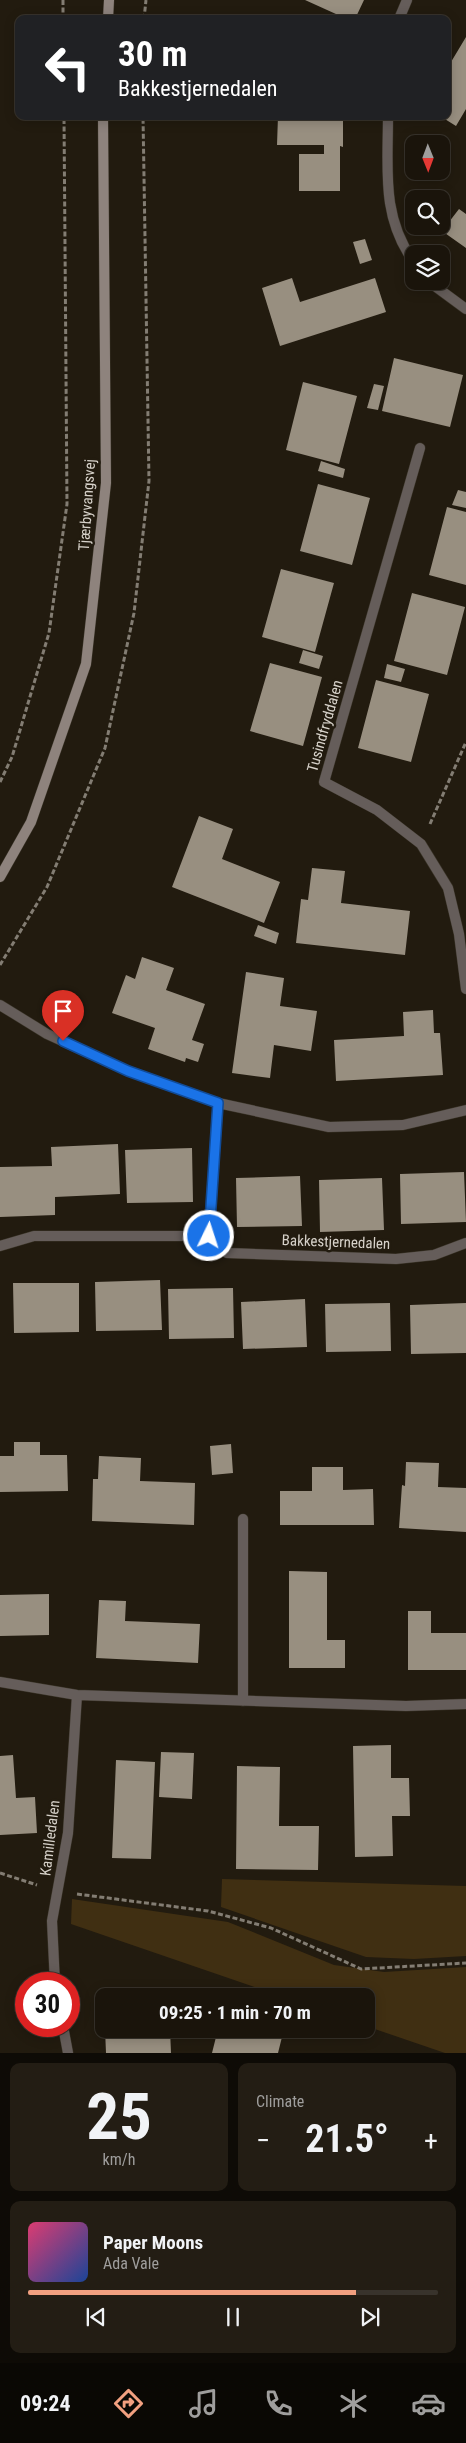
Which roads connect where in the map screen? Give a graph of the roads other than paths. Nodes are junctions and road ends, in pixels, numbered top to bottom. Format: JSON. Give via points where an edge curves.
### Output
{"nodes":[{"id":1,"x":109,"y":0,"type":"edge"},
{"id":2,"x":406,"y":0,"type":"edge"},
{"id":3,"x":108,"y":15,"type":"edge"},
{"id":4,"x":400,"y":15,"type":"edge"},
{"id":5,"x":103,"y":120,"type":"edge"},
{"id":6,"x":388,"y":120,"type":"edge"},
{"id":7,"x":405,"y":250,"type":"edge"},
{"id":8,"x":440,"y":290,"type":"edge"},
{"id":9,"x":466,"y":309,"type":"edge"},
{"id":10,"x":420,"y":448,"type":"dead end"},
{"id":11,"x":0,"y":878,"type":"edge"},
{"id":12,"x":466,"y":989,"type":"edge"},
{"id":13,"x":0,"y":1005,"type":"edge"},
{"id":14,"x":218,"y":1103,"type":"junction"},
{"id":15,"x":466,"y":1110,"type":"edge"},
{"id":16,"x":209,"y":1236,"type":"junction"},
{"id":17,"x":466,"y":1242,"type":"edge"},
{"id":18,"x":0,"y":1246,"type":"edge"},
{"id":19,"x":242,"y":1519,"type":"dead end"},
{"id":20,"x":0,"y":1682,"type":"edge"},
{"id":21,"x":77,"y":1695,"type":"junction"},
{"id":22,"x":243,"y":1700,"type":"junction"},
{"id":23,"x":466,"y":1704,"type":"edge"},
{"id":24,"x":54,"y":1972,"type":"edge"},
{"id":25,"x":65,"y":2037,"type":"edge"},
{"id":26,"x":68,"y":2053,"type":"edge"}],
"edges":[{"from":1,"to":3,"type":"street"},
{"from":2,"to":4,"type":"street"},
{"from":5,"to":11,"type":"street","name":"Tjærbyvangsvej","via":[[106,483],[86,664],[31,822]]},
{"from":6,"to":7,"type":"street","via":[[387,199]]},
{"from":8,"to":9,"type":"street"},
{"from":10,"to":12,"type":"street","name":"Tusindfryddalen","via":[[324,782],[376,810],[421,844],[448,888],[460,934]]},
{"from":13,"to":14,"type":"street","via":[[47,1034],[128,1071]]},
{"from":14,"to":15,"type":"street","via":[[329,1127],[403,1125]]},
{"from":14,"to":16,"type":"street"},
{"from":16,"to":17,"type":"street","name":"Bakkestjernedalen","via":[[227,1252],[396,1260],[434,1255]]},
{"from":16,"to":18,"type":"street","via":[[34,1236]]},
{"from":19,"to":22,"type":"street"},
{"from":20,"to":21,"type":"street"},
{"from":21,"to":22,"type":"street"},
{"from":21,"to":24,"type":"street","name":"Kamilledalen","via":[[68,1833],[52,1921]]},
{"from":22,"to":23,"type":"street","via":[[406,1706]]},
{"from":25,"to":26,"type":"street"}]}
